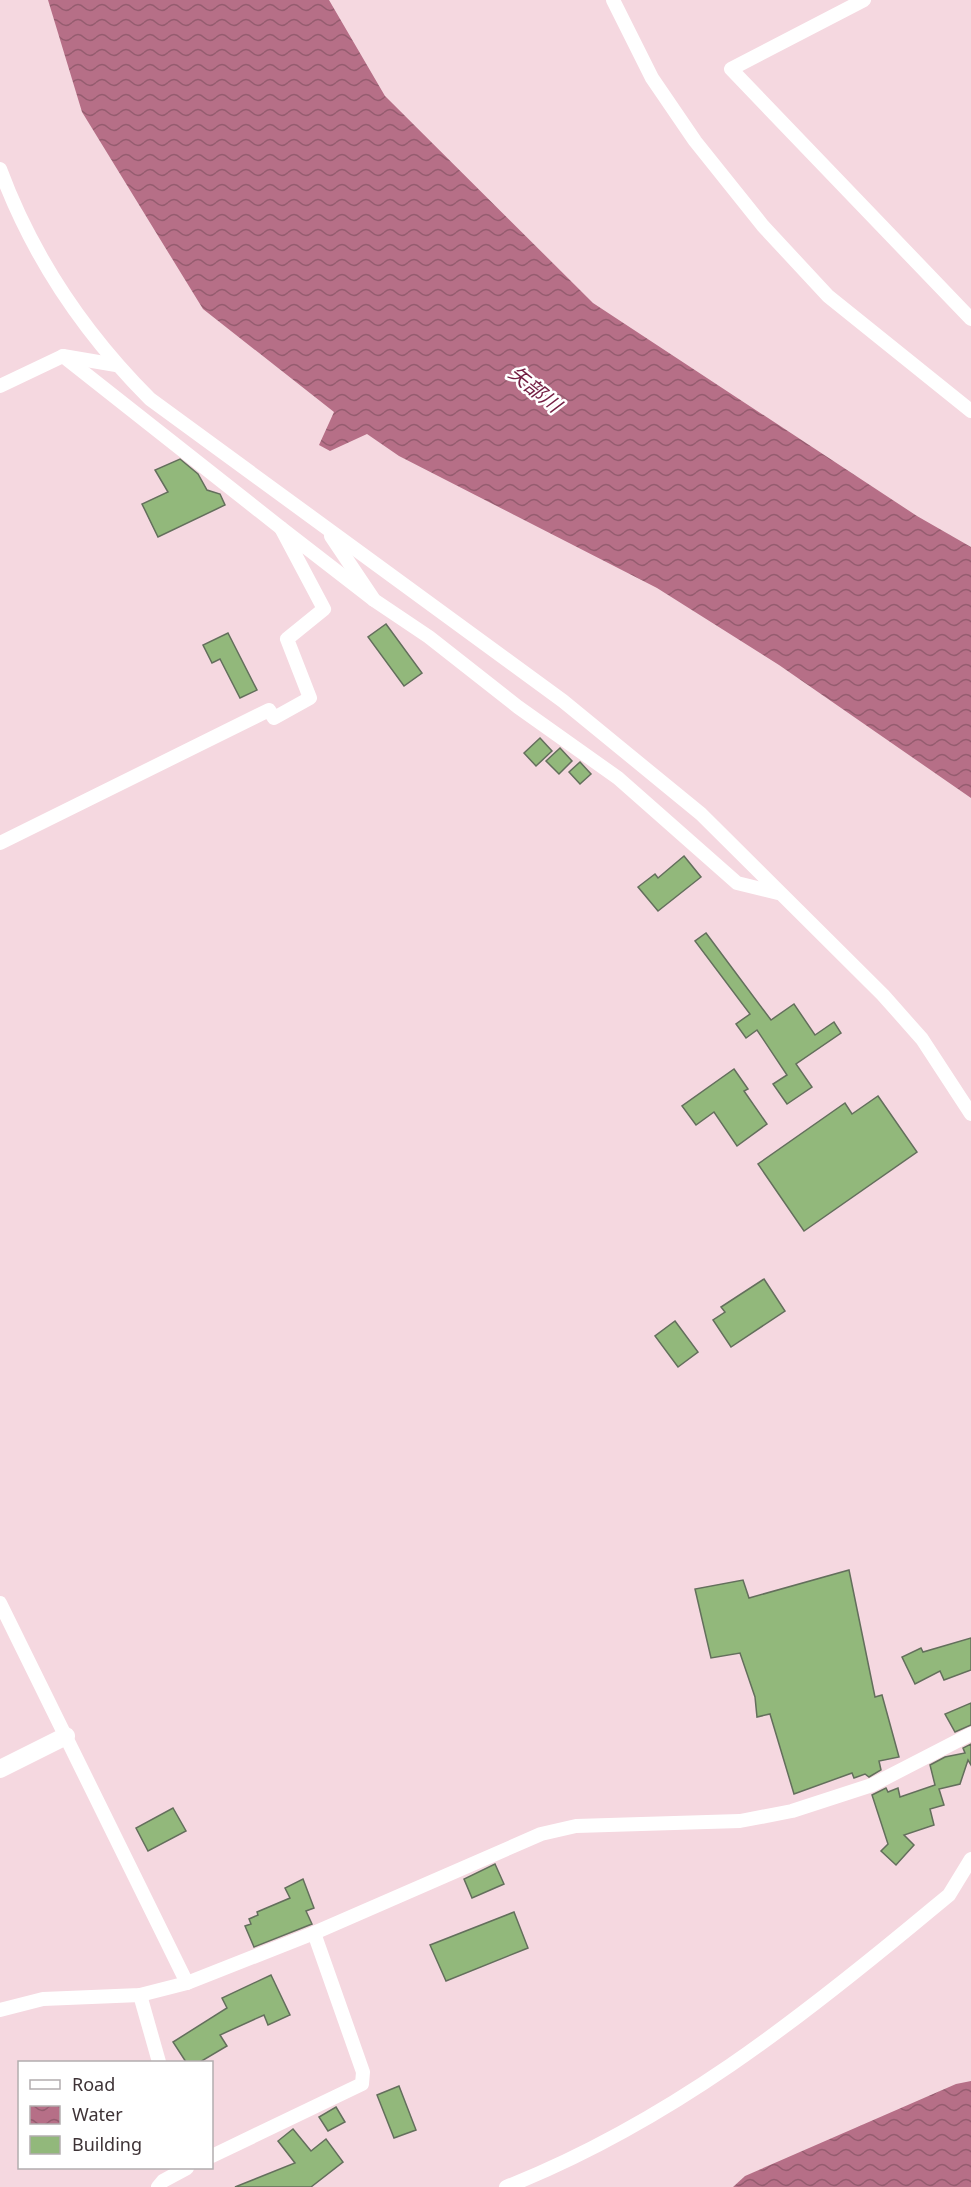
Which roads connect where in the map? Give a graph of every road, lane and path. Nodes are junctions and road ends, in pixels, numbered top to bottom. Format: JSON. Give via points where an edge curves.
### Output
{"nodes":[{"id":1,"x":613,"y":0,"type":"edge"},
{"id":2,"x":864,"y":0,"type":"edge"},
{"id":3,"x":0,"y":169,"type":"edge"},
{"id":4,"x":971,"y":319,"type":"edge"},
{"id":5,"x":63,"y":356,"type":"junction"},
{"id":6,"x":116,"y":365,"type":"junction"},
{"id":7,"x":0,"y":386,"type":"edge"},
{"id":8,"x":968,"y":408,"type":"edge"},
{"id":9,"x":281,"y":528,"type":"junction"},
{"id":10,"x":326,"y":528,"type":"junction"},
{"id":11,"x":374,"y":600,"type":"junction"},
{"id":12,"x":0,"y":843,"type":"edge"},
{"id":13,"x":780,"y":894,"type":"junction"},
{"id":14,"x":971,"y":1114,"type":"edge"},
{"id":15,"x":0,"y":1603,"type":"edge"},
{"id":16,"x":971,"y":1734,"type":"edge"},
{"id":17,"x":66,"y":1736,"type":"junction"},
{"id":18,"x":0,"y":1768,"type":"edge"},
{"id":19,"x":971,"y":1859,"type":"edge"},
{"id":20,"x":314,"y":1933,"type":"junction"},
{"id":21,"x":188,"y":1983,"type":"junction"},
{"id":22,"x":140,"y":1995,"type":"junction"},
{"id":23,"x":0,"y":2010,"type":"edge"},
{"id":24,"x":159,"y":2061,"type":"edge"},
{"id":25,"x":213,"y":2156,"type":"edge"},
{"id":26,"x":185,"y":2169,"type":"edge"},
{"id":27,"x":158,"y":2187,"type":"edge"},
{"id":28,"x":506,"y":2187,"type":"edge"}],
"edges":[{"from":1,"to":8,"type":"street","via":[[652,78],[694,141],[762,226],[828,296]]},
{"from":2,"to":4,"type":"street","via":[[731,69]]},
{"from":3,"to":6,"type":"street","via":[[32,244],[56,287]]},
{"from":5,"to":6,"type":"street"},
{"from":5,"to":7,"type":"street"},
{"from":5,"to":9,"type":"street"},
{"from":6,"to":10,"type":"street","via":[[150,399]]},
{"from":9,"to":11,"type":"street"},
{"from":9,"to":12,"type":"street","via":[[324,609],[287,639],[310,698],[274,718],[269,710]]},
{"from":10,"to":11,"type":"street"},
{"from":10,"to":13,"type":"street","via":[[563,701],[701,814]]},
{"from":11,"to":13,"type":"street","via":[[618,778],[737,883]]},
{"from":13,"to":14,"type":"street","via":[[922,1039]]},
{"from":15,"to":17,"type":"street"},
{"from":16,"to":20,"type":"street","via":[[872,1785],[792,1811],[741,1821],[576,1826],[541,1834]]},
{"from":17,"to":18,"type":"street"},
{"from":17,"to":21,"type":"street"},
{"from":19,"to":28,"type":"street","via":[[949,1895],[819,2003],[731,2066],[624,2131]]},
{"from":20,"to":21,"type":"street"},
{"from":20,"to":25,"type":"street","via":[[363,2072],[362,2084]]},
{"from":21,"to":22,"type":"street"},
{"from":22,"to":23,"type":"street","via":[[43,1999]]},
{"from":22,"to":24,"type":"street"},
{"from":26,"to":27,"type":"street"}]}
